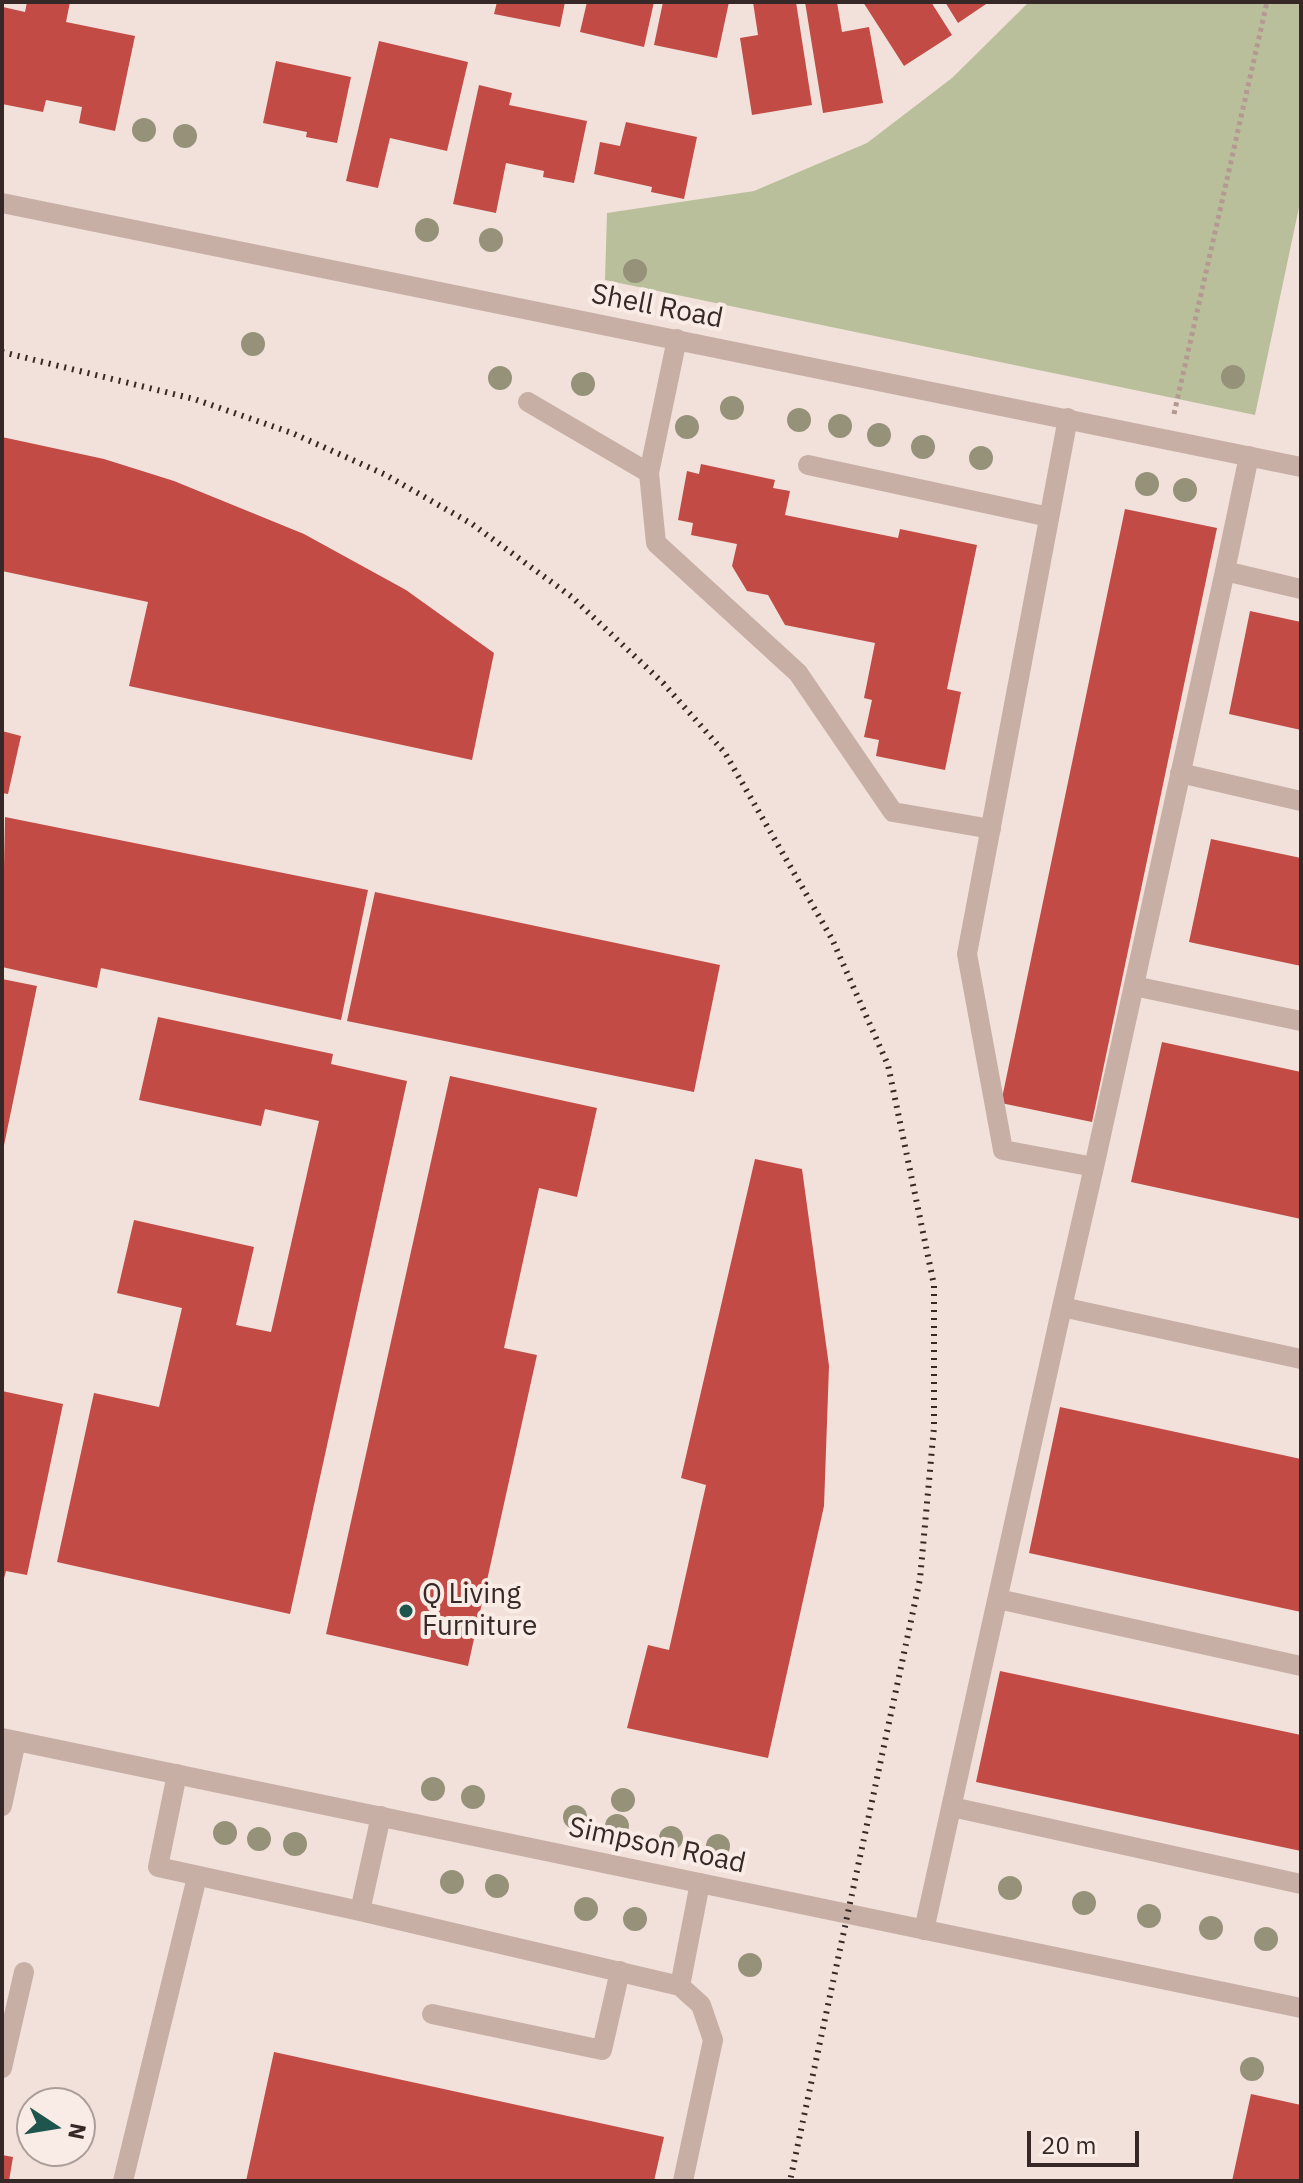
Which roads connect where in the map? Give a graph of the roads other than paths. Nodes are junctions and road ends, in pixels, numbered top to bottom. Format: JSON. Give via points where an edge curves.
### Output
{"nodes":[{"id":1,"x":2,"y":203,"type":"edge"},
{"id":2,"x":677,"y":339,"type":"junction"},
{"id":3,"x":528,"y":402,"type":"dead end"},
{"id":4,"x":1068,"y":418,"type":"junction"},
{"id":5,"x":1249,"y":456,"type":"junction"},
{"id":6,"x":808,"y":465,"type":"dead end"},
{"id":7,"x":1301,"y":467,"type":"edge"},
{"id":8,"x":649,"y":473,"type":"junction"},
{"id":9,"x":1049,"y":517,"type":"junction"},
{"id":10,"x":1225,"y":571,"type":"junction"},
{"id":11,"x":1301,"y":589,"type":"edge"},
{"id":12,"x":1180,"y":773,"type":"junction"},
{"id":13,"x":1301,"y":801,"type":"edge"},
{"id":14,"x":991,"y":829,"type":"junction"},
{"id":15,"x":1134,"y":986,"type":"junction"},
{"id":16,"x":1301,"y":1021,"type":"edge"},
{"id":17,"x":1094,"y":1167,"type":"junction"},
{"id":18,"x":1062,"y":1307,"type":"junction"},
{"id":19,"x":1301,"y":1359,"type":"edge"},
{"id":20,"x":998,"y":1599,"type":"junction"},
{"id":21,"x":1301,"y":1666,"type":"edge"},
{"id":22,"x":9,"y":1739,"type":"edge"},
{"id":23,"x":177,"y":1774,"type":"junction"},
{"id":24,"x":2,"y":1806,"type":"edge"},
{"id":25,"x":952,"y":1807,"type":"junction"},
{"id":26,"x":381,"y":1816,"type":"junction"},
{"id":27,"x":197,"y":1877,"type":"junction"},
{"id":28,"x":700,"y":1883,"type":"junction"},
{"id":29,"x":1301,"y":1884,"type":"edge"},
{"id":30,"x":360,"y":1911,"type":"junction"},
{"id":31,"x":924,"y":1930,"type":"junction"},
{"id":32,"x":620,"y":1971,"type":"junction"},
{"id":33,"x":24,"y":1972,"type":"dead end"},
{"id":34,"x":680,"y":1986,"type":"junction"},
{"id":35,"x":1301,"y":2008,"type":"edge"},
{"id":36,"x":432,"y":2014,"type":"dead end"},
{"id":37,"x":2,"y":2068,"type":"edge"},
{"id":38,"x":123,"y":2181,"type":"edge"},
{"id":39,"x":683,"y":2181,"type":"edge"}],
"edges":[{"from":1,"to":2,"type":"street","name":"Shell Road"},
{"from":2,"to":4,"type":"street","name":"Shell Road"},
{"from":2,"to":8,"type":"street"},
{"from":3,"to":8,"type":"street"},
{"from":4,"to":5,"type":"street","name":"Shell Road"},
{"from":4,"to":9,"type":"street"},
{"from":5,"to":7,"type":"street","name":"Shell Road"},
{"from":5,"to":10,"type":"street"},
{"from":6,"to":9,"type":"street"},
{"from":8,"to":14,"type":"street","via":[[656,543],[798,673],[893,812]]},
{"from":9,"to":14,"type":"street"},
{"from":10,"to":11,"type":"street"},
{"from":10,"to":12,"type":"street"},
{"from":12,"to":13,"type":"street"},
{"from":12,"to":15,"type":"street"},
{"from":14,"to":17,"type":"street","via":[[967,954],[1003,1150]]},
{"from":15,"to":16,"type":"street"},
{"from":15,"to":17,"type":"street"},
{"from":17,"to":18,"type":"street"},
{"from":18,"to":19,"type":"street"},
{"from":18,"to":20,"type":"street"},
{"from":20,"to":21,"type":"street"},
{"from":20,"to":25,"type":"street"},
{"from":22,"to":23,"type":"street","name":"Simpson Road"},
{"from":22,"to":24,"type":"street"},
{"from":23,"to":26,"type":"street","name":"Simpson Road"},
{"from":23,"to":27,"type":"street","via":[[158,1867]]},
{"from":25,"to":29,"type":"street"},
{"from":25,"to":31,"type":"street"},
{"from":26,"to":28,"type":"street","name":"Simpson Road"},
{"from":26,"to":30,"type":"street"},
{"from":27,"to":30,"type":"street"},
{"from":27,"to":38,"type":"street"},
{"from":28,"to":31,"type":"street","name":"Simpson Road"},
{"from":28,"to":34,"type":"street"},
{"from":30,"to":32,"type":"street"},
{"from":31,"to":35,"type":"street","name":"Simpson Road"},
{"from":32,"to":34,"type":"street"},
{"from":32,"to":36,"type":"street","via":[[602,2050]]},
{"from":33,"to":37,"type":"street"},
{"from":34,"to":39,"type":"street","via":[[701,2005],[713,2040]]}]}
